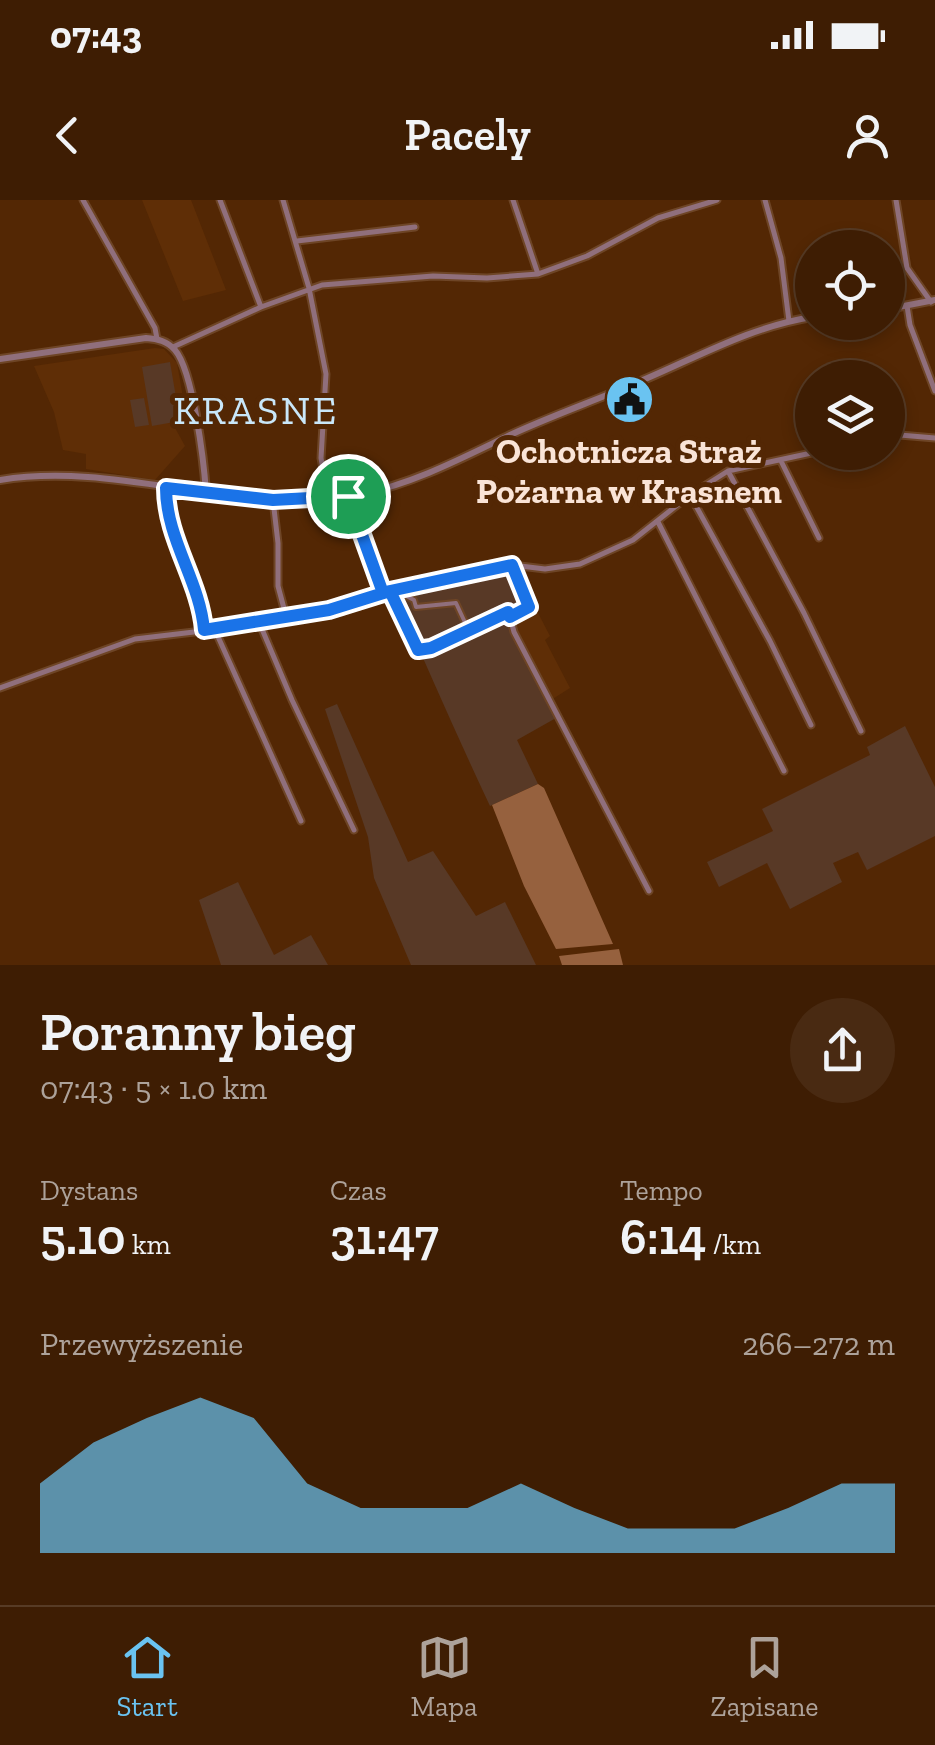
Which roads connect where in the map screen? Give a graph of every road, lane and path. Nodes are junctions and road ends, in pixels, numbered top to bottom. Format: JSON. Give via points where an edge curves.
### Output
{"nodes":[{"id":1,"x":84,"y":200,"type":"edge"},
{"id":2,"x":220,"y":200,"type":"edge"},
{"id":3,"x":282,"y":200,"type":"edge"},
{"id":4,"x":513,"y":200,"type":"edge"},
{"id":5,"x":717,"y":200,"type":"edge"},
{"id":6,"x":765,"y":200,"type":"edge"},
{"id":7,"x":896,"y":200,"type":"edge"},
{"id":8,"x":416,"y":227,"type":"dead end"},
{"id":9,"x":297,"y":241,"type":"junction"},
{"id":10,"x":538,"y":274,"type":"junction"},
{"id":11,"x":309,"y":288,"type":"junction"},
{"id":12,"x":933,"y":301,"type":"edge"},
{"id":13,"x":907,"y":306,"type":"joint"},
{"id":14,"x":261,"y":307,"type":"junction"},
{"id":15,"x":795,"y":320,"type":"edge"},
{"id":16,"x":789,"y":321,"type":"junction"},
{"id":17,"x":157,"y":339,"type":"junction"},
{"id":18,"x":173,"y":347,"type":"junction"},
{"id":19,"x":0,"y":359,"type":"edge"},
{"id":20,"x":935,"y":391,"type":"edge"},
{"id":21,"x":905,"y":435,"type":"edge"},
{"id":22,"x":935,"y":438,"type":"edge"},
{"id":23,"x":795,"y":458,"type":"edge"},
{"id":24,"x":782,"y":461,"type":"junction"},
{"id":25,"x":728,"y":472,"type":"junction"},
{"id":26,"x":0,"y":480,"type":"edge"},
{"id":27,"x":166,"y":488,"type":"junction"},
{"id":28,"x":206,"y":492,"type":"junction"},
{"id":29,"x":690,"y":495,"type":"junction"},
{"id":30,"x":348,"y":496,"type":"junction"},
{"id":31,"x":328,"y":498,"type":"junction"},
{"id":32,"x":273,"y":500,"type":"junction"},
{"id":33,"x":658,"y":522,"type":"junction"},
{"id":34,"x":818,"y":538,"type":"dead end"},
{"id":35,"x":512,"y":565,"type":"junction"},
{"id":36,"x":389,"y":591,"type":"junction"},
{"id":37,"x":286,"y":616,"type":"junction"},
{"id":38,"x":510,"y":617,"type":"junction"},
{"id":39,"x":259,"y":622,"type":"junction"},
{"id":40,"x":204,"y":630,"type":"junction"},
{"id":41,"x":214,"y":630,"type":"junction"},
{"id":42,"x":468,"y":631,"type":"junction"},
{"id":43,"x":418,"y":650,"type":"joint"},
{"id":44,"x":0,"y":688,"type":"edge"},
{"id":45,"x":811,"y":725,"type":"dead end"},
{"id":46,"x":861,"y":731,"type":"dead end"},
{"id":47,"x":784,"y":771,"type":"dead end"},
{"id":48,"x":301,"y":820,"type":"dead end"},
{"id":49,"x":354,"y":830,"type":"dead end"},
{"id":50,"x":649,"y":891,"type":"dead end"}],
"edges":[{"from":1,"to":17,"type":"street"},
{"from":2,"to":14,"type":"street"},
{"from":3,"to":9,"type":"street"},
{"from":4,"to":10,"type":"street"},
{"from":5,"to":10,"type":"street","via":[[658,218]]},
{"from":6,"to":16,"type":"street"},
{"from":7,"to":12,"type":"street","via":[[906,268]]},
{"from":8,"to":9,"type":"street"},
{"from":9,"to":11,"type":"street"},
{"from":10,"to":11,"type":"street"},
{"from":11,"to":14,"type":"street"},
{"from":11,"to":31,"type":"street","via":[[326,374],[321,458]]},
{"from":12,"to":13,"type":"street"},
{"from":13,"to":20,"type":"street"},
{"from":14,"to":18,"type":"street"},
{"from":15,"to":16,"type":"street"},
{"from":16,"to":30,"type":"street","via":[[543,419],[428,474]]},
{"from":17,"to":18,"type":"street"},
{"from":17,"to":19,"type":"street"},
{"from":18,"to":28,"type":"street","via":[[186,371]]},
{"from":21,"to":22,"type":"street"},
{"from":23,"to":24,"type":"street"},
{"from":24,"to":25,"type":"street"},
{"from":24,"to":34,"type":"street"},
{"from":25,"to":29,"type":"street"},
{"from":25,"to":46,"type":"street"},
{"from":26,"to":27,"type":"street","via":[[52,476]]},
{"from":27,"to":28,"type":"street"},
{"from":27,"to":40,"type":"street"},
{"from":28,"to":32,"type":"street"},
{"from":29,"to":33,"type":"street"},
{"from":29,"to":45,"type":"street"},
{"from":30,"to":31,"type":"street"},
{"from":30,"to":36,"type":"street"},
{"from":31,"to":32,"type":"street"},
{"from":32,"to":37,"type":"street"},
{"from":33,"to":35,"type":"street","via":[[580,564]]},
{"from":33,"to":47,"type":"street"},
{"from":35,"to":36,"type":"street"},
{"from":35,"to":38,"type":"street","via":[[529,607]]},
{"from":36,"to":37,"type":"street"},
{"from":36,"to":42,"type":"street","via":[[414,600],[416,607],[456,603]]},
{"from":36,"to":43,"type":"street"},
{"from":37,"to":39,"type":"street"},
{"from":38,"to":42,"type":"street","via":[[508,612]]},
{"from":38,"to":50,"type":"street"},
{"from":39,"to":41,"type":"street"},
{"from":39,"to":49,"type":"street"},
{"from":40,"to":41,"type":"street"},
{"from":40,"to":44,"type":"street","via":[[136,639]]},
{"from":41,"to":48,"type":"street"},
{"from":42,"to":43,"type":"street"}]}
